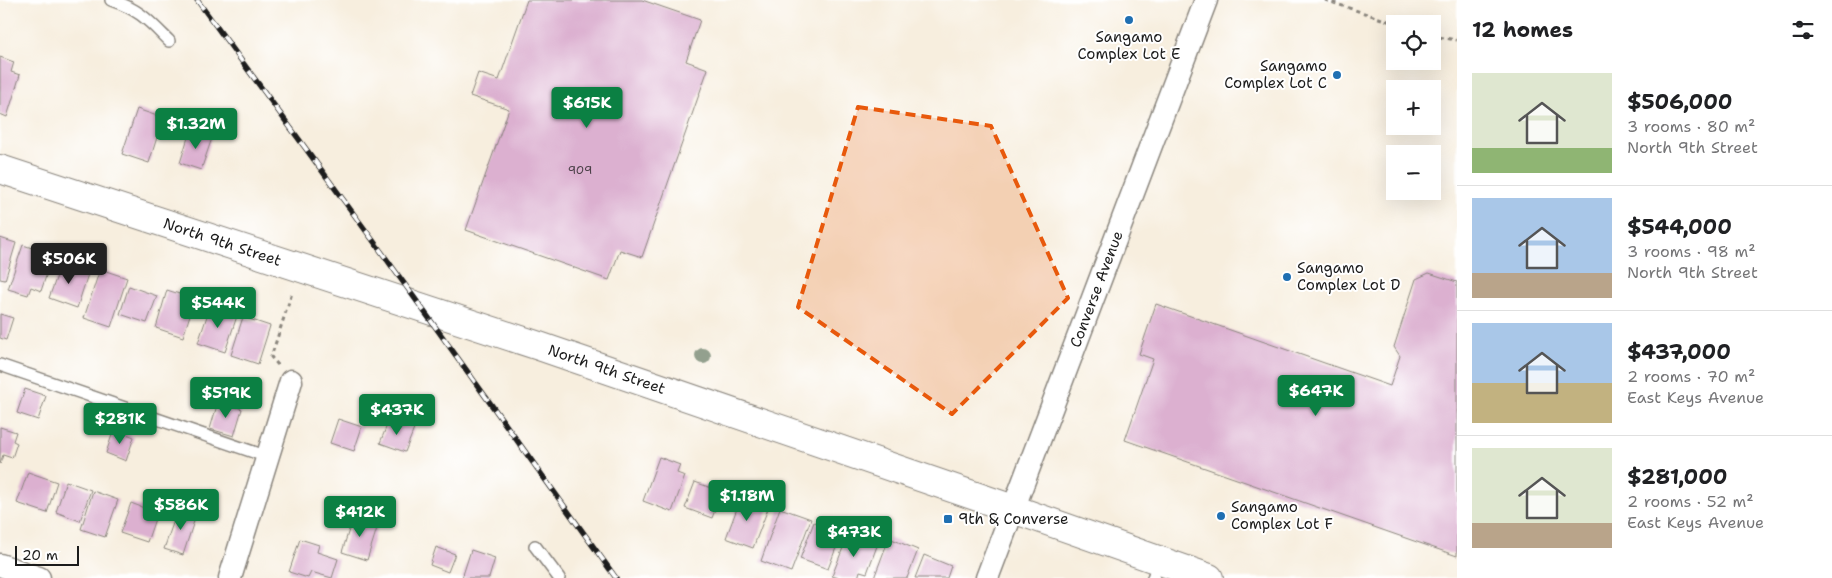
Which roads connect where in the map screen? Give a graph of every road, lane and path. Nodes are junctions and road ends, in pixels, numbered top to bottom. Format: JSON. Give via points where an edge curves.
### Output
{"nodes":[{"id":1,"x":111,"y":0,"type":"edge"},
{"id":2,"x":1206,"y":0,"type":"edge"},
{"id":3,"x":1325,"y":0,"type":"edge"},
{"id":4,"x":1386,"y":20,"type":"edge"},
{"id":5,"x":1441,"y":37,"type":"edge"},
{"id":6,"x":169,"y":40,"type":"dead end"},
{"id":7,"x":1457,"y":40,"type":"edge"},
{"id":8,"x":0,"y":169,"type":"edge"},
{"id":9,"x":292,"y":293,"type":"dead end"},
{"id":10,"x":0,"y":365,"type":"edge"},
{"id":11,"x":291,"y":381,"type":"joint"},
{"id":12,"x":268,"y":457,"type":"junction"},
{"id":13,"x":1013,"y":509,"type":"junction"},
{"id":14,"x":535,"y":546,"type":"dead end"},
{"id":15,"x":0,"y":565,"type":"edge"},
{"id":16,"x":1156,"y":569,"type":"edge"},
{"id":17,"x":39,"y":578,"type":"edge"},
{"id":18,"x":230,"y":578,"type":"edge"},
{"id":19,"x":559,"y":578,"type":"edge"},
{"id":20,"x":987,"y":578,"type":"edge"},
{"id":21,"x":1209,"y":578,"type":"edge"}],
"edges":[{"from":1,"to":6,"type":"lane","via":[[143,15]]},
{"from":2,"to":13,"type":"street","name":"Converse Avenue"},
{"from":3,"to":4,"type":"path"},
{"from":5,"to":7,"type":"path"},
{"from":8,"to":13,"type":"main road","name":"North 9th Street","via":[[538,346]]},
{"from":9,"to":11,"type":"path","via":[[271,357]]},
{"from":10,"to":12,"type":"lane"},
{"from":11,"to":12,"type":"street"},
{"from":12,"to":18,"type":"street"},
{"from":13,"to":16,"type":"main road","name":"North 9th Street"},
{"from":13,"to":20,"type":"street","name":"Converse Avenue"},
{"from":14,"to":19,"type":"lane"},
{"from":15,"to":17,"type":"street"},
{"from":16,"to":21,"type":"main road","name":"North 9th Street"}]}
